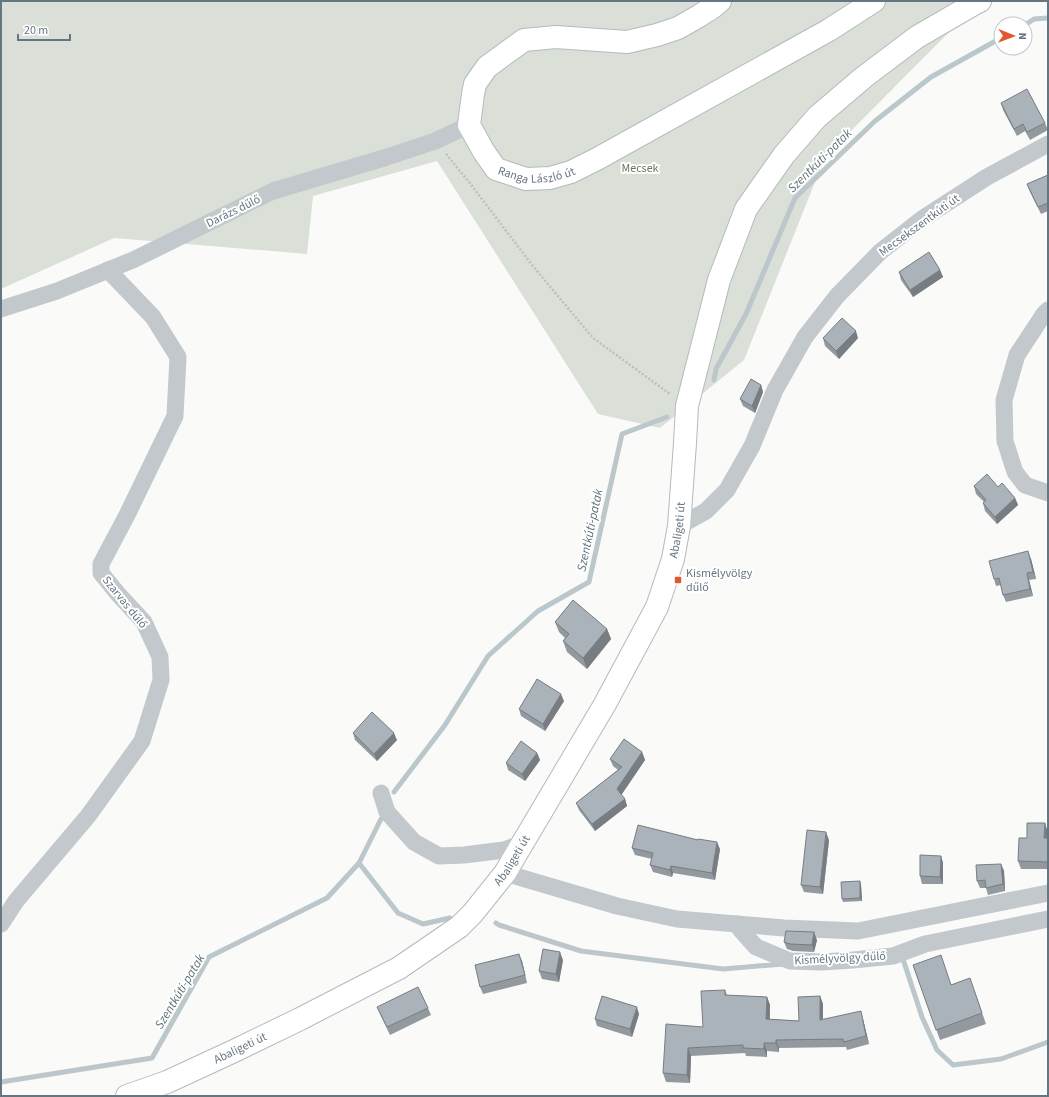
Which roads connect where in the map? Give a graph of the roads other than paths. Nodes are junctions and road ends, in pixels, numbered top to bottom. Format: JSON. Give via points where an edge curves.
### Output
{"nodes":[{"id":1,"x":720,"y":1,"type":"edge"},
{"id":2,"x":874,"y":1,"type":"edge"},
{"id":3,"x":980,"y":1,"type":"edge"},
{"id":4,"x":469,"y":125,"type":"junction"},
{"id":5,"x":1048,"y":144,"type":"edge"},
{"id":6,"x":108,"y":270,"type":"junction"},
{"id":7,"x":1,"y":309,"type":"edge"},
{"id":8,"x":1048,"y":310,"type":"edge"},
{"id":9,"x":1048,"y":493,"type":"edge"},
{"id":10,"x":679,"y":526,"type":"junction"},
{"id":11,"x":381,"y":793,"type":"dead end"},
{"id":12,"x":524,"y":843,"type":"junction"},
{"id":13,"x":505,"y":874,"type":"junction"},
{"id":14,"x":1048,"y":893,"type":"edge"},
{"id":15,"x":1048,"y":919,"type":"edge"},
{"id":16,"x":1,"y":924,"type":"edge"},
{"id":17,"x":737,"y":924,"type":"junction"},
{"id":18,"x":127,"y":1096,"type":"edge"}],
"edges":[{"from":1,"to":4,"type":"main road","via":[[678,28],[657,36],[627,42],[556,37],[524,40],[487,67],[475,84]]},
{"from":2,"to":4,"type":"main road","name":"Ranga László út","via":[[829,30],[571,172],[550,178],[526,180],[496,169]]},
{"from":3,"to":10,"type":"main road","name":"Abaligeti út","via":[[917,37],[817,117],[784,155],[746,209],[718,280],[687,406]]},
{"from":4,"to":6,"type":"street","name":"Darázs dűlő","via":[[435,141],[273,191]]},
{"from":5,"to":10,"type":"street","name":"Mecsekszentkúti út","via":[[987,177],[922,219],[880,252],[837,296],[806,337],[775,390],[752,446],[727,490],[706,511]]},
{"from":6,"to":7,"type":"street","name":"Darázs dűlő","via":[[57,291]]},
{"from":6,"to":16,"type":"street","name":"Szarvas dűlő","via":[[153,317],[178,357],[175,416],[101,564],[102,573],[144,622],[160,656],[160,680],[142,741],[88,816],[16,901]]},
{"from":8,"to":9,"type":"street","via":[[1017,355],[1004,400],[1005,441],[1015,472],[1025,485]]},
{"from":10,"to":12,"type":"main road","name":"Abaligeti út","via":[[673,558],[657,607]]},
{"from":11,"to":12,"type":"street","via":[[387,812],[414,842],[439,856],[504,850]]},
{"from":12,"to":13,"type":"main road","name":"Abaligeti út"},
{"from":13,"to":17,"type":"street","via":[[617,906],[677,919]]},
{"from":13,"to":18,"type":"main road","name":"Abaligeti út","via":[[459,927],[399,968],[234,1051],[167,1082]]},
{"from":14,"to":17,"type":"street","via":[[858,931]]},
{"from":15,"to":17,"type":"street","name":"Kismélyvölgy dűlő","via":[[925,944],[893,956],[822,962],[790,961],[756,947]]}]}
